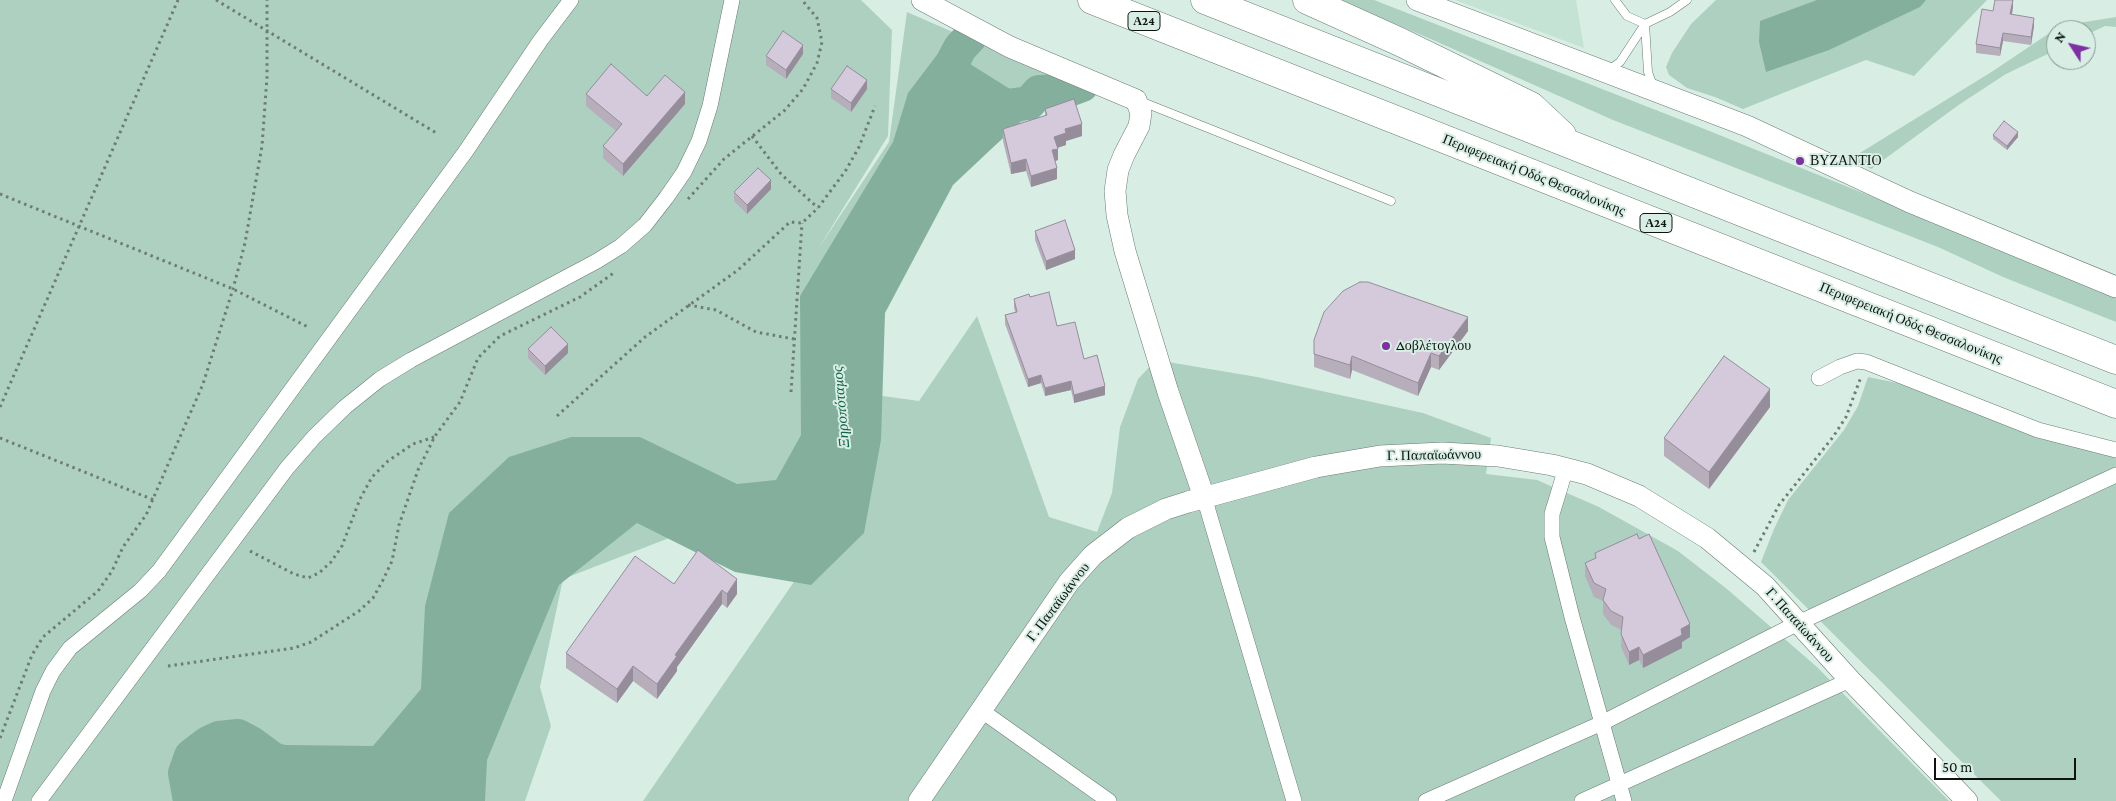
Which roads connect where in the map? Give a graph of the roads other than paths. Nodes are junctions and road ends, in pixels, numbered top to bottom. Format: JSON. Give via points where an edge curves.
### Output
{"nodes":[{"id":1,"x":571,"y":0,"type":"edge"},
{"id":2,"x":732,"y":0,"type":"edge"},
{"id":3,"x":922,"y":0,"type":"edge"},
{"id":4,"x":1092,"y":0,"type":"edge"},
{"id":5,"x":1205,"y":0,"type":"edge"},
{"id":6,"x":1307,"y":0,"type":"edge"},
{"id":7,"x":1417,"y":0,"type":"edge"},
{"id":8,"x":1615,"y":0,"type":"edge"},
{"id":9,"x":1687,"y":0,"type":"edge"},
{"id":10,"x":1645,"y":24,"type":"junction"},
{"id":11,"x":1602,"y":71,"type":"junction"},
{"id":12,"x":1668,"y":96,"type":"junction"},
{"id":13,"x":1136,"y":100,"type":"junction"},
{"id":14,"x":1574,"y":146,"type":"junction"},
{"id":15,"x":1391,"y":202,"type":"dead end"},
{"id":16,"x":2116,"y":287,"type":"edge"},
{"id":17,"x":2116,"y":360,"type":"edge"},
{"id":18,"x":1819,"y":378,"type":"dead end"},
{"id":19,"x":2116,"y":404,"type":"edge"},
{"id":20,"x":2116,"y":450,"type":"edge"},
{"id":21,"x":1566,"y":468,"type":"junction"},
{"id":22,"x":2116,"y":475,"type":"edge"},
{"id":23,"x":1204,"y":498,"type":"junction"},
{"id":24,"x":1798,"y":624,"type":"junction"},
{"id":25,"x":1850,"y":680,"type":"junction"},
{"id":26,"x":982,"y":711,"type":"junction"},
{"id":27,"x":1602,"y":723,"type":"junction"},
{"id":28,"x":1619,"y":783,"type":"junction"},
{"id":29,"x":4,"y":801,"type":"edge"},
{"id":30,"x":39,"y":801,"type":"edge"},
{"id":31,"x":920,"y":801,"type":"edge"},
{"id":32,"x":1109,"y":801,"type":"edge"},
{"id":33,"x":1294,"y":801,"type":"edge"},
{"id":34,"x":1426,"y":801,"type":"edge"},
{"id":35,"x":1582,"y":801,"type":"edge"},
{"id":36,"x":1624,"y":801,"type":"edge"},
{"id":37,"x":1967,"y":801,"type":"edge"}],
"edges":[{"from":1,"to":29,"type":"street","via":[[460,159],[159,571],[70,648],[53,671]]},
{"from":2,"to":30,"type":"street","via":[[710,106],[699,141],[684,172],[645,225],[597,262],[411,360],[380,379],[345,407],[287,468]]},
{"from":3,"to":13,"type":"street","via":[[1001,42]]},
{"from":4,"to":19,"type":"highway","name":"Περιφερειακή Οδός Θεσσαλονίκης","number":"Α24"},
{"from":5,"to":14,"type":"highway"},
{"from":6,"to":14,"type":"highway","via":[[1531,106]]},
{"from":7,"to":11,"type":"street"},
{"from":8,"to":10,"type":"lane","via":[[1627,16]]},
{"from":9,"to":10,"type":"lane"},
{"from":10,"to":11,"type":"lane","via":[[1620,62],[1611,70]]},
{"from":10,"to":12,"type":"lane","via":[[1648,72],[1653,86]]},
{"from":11,"to":12,"type":"street"},
{"from":12,"to":16,"type":"street","via":[[1759,131],[1910,202]]},
{"from":13,"to":15,"type":"lane"},
{"from":13,"to":23,"type":"street","via":[[1141,113],[1139,126],[1124,155],[1115,186],[1117,216],[1165,383]]},
{"from":14,"to":17,"type":"highway"},
{"from":18,"to":20,"type":"street","via":[[1857,361],[1866,362],[2038,430]]},
{"from":21,"to":23,"type":"street","name":"Γ. Παπαϊωάννου","via":[[1470,453],[1399,454],[1316,467]]},
{"from":21,"to":24,"type":"street","name":"Γ. Παπαϊωάννου","via":[[1639,496],[1707,538],[1765,586]]},
{"from":21,"to":27,"type":"street","via":[[1552,514],[1552,537]]},
{"from":22,"to":24,"type":"street"},
{"from":23,"to":26,"type":"street","name":"Γ. Παπαϊωάννου","via":[[1146,518],[1093,555],[1051,607]]},
{"from":23,"to":33,"type":"street"},
{"from":24,"to":25,"type":"street","name":"Γ. Παπαϊωάννου"},
{"from":24,"to":27,"type":"street"},
{"from":25,"to":28,"type":"street"},
{"from":25,"to":37,"type":"street","name":"Γ. Παπαϊωάννου"},
{"from":26,"to":31,"type":"street","name":"Γ. Παπαϊωάννου"},
{"from":26,"to":32,"type":"street"},
{"from":27,"to":28,"type":"street"},
{"from":27,"to":34,"type":"street"},
{"from":28,"to":35,"type":"street"},
{"from":28,"to":36,"type":"street"}]}
